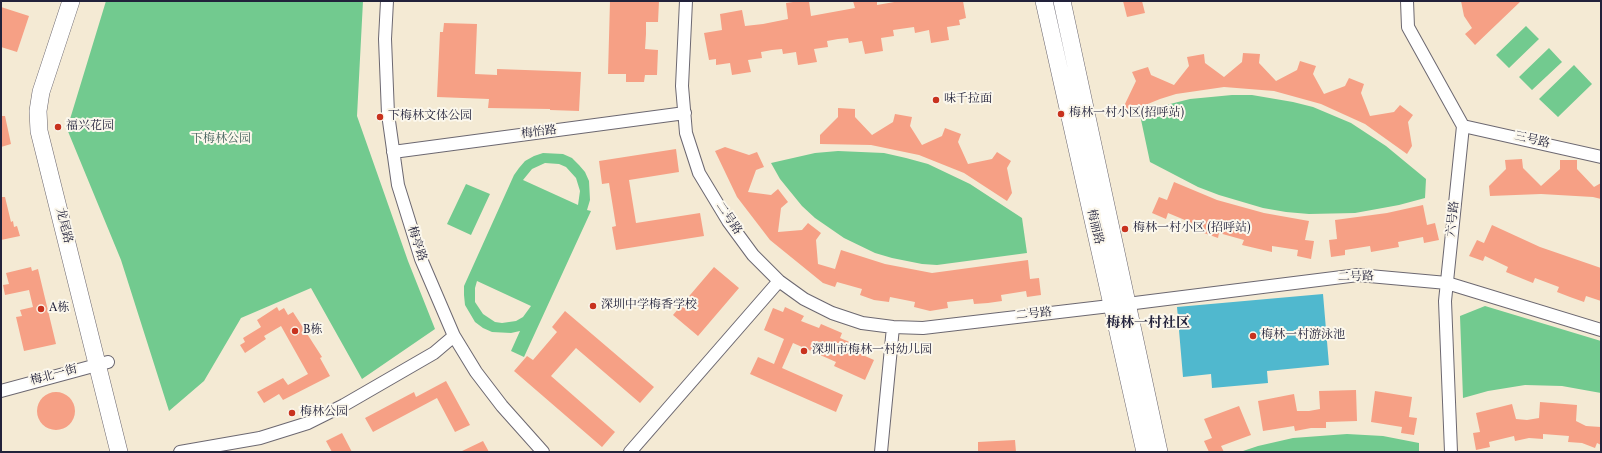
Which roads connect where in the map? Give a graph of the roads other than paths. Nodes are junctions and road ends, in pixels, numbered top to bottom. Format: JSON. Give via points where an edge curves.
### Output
{"nodes":[{"id":1,"x":71,"y":1,"type":"edge"},
{"id":2,"x":82,"y":1,"type":"edge"},
{"id":3,"x":387,"y":1,"type":"edge"},
{"id":4,"x":686,"y":1,"type":"edge"},
{"id":5,"x":1044,"y":1,"type":"edge"},
{"id":6,"x":1062,"y":1,"type":"edge"},
{"id":7,"x":1407,"y":1,"type":"edge"},
{"id":8,"x":685,"y":114,"type":"junction"},
{"id":9,"x":1463,"y":126,"type":"junction"},
{"id":10,"x":393,"y":152,"type":"junction"},
{"id":11,"x":1601,"y":157,"type":"edge"},
{"id":12,"x":779,"y":281,"type":"junction"},
{"id":13,"x":1447,"y":283,"type":"junction"},
{"id":14,"x":1120,"y":305,"type":"junction"},
{"id":15,"x":893,"y":328,"type":"junction"},
{"id":16,"x":1601,"y":330,"type":"edge"},
{"id":17,"x":454,"y":336,"type":"junction"},
{"id":18,"x":103,"y":363,"type":"junction"},
{"id":19,"x":1,"y":391,"type":"edge"},
{"id":20,"x":119,"y":452,"type":"edge"},
{"id":21,"x":130,"y":452,"type":"edge"},
{"id":22,"x":180,"y":452,"type":"edge"},
{"id":23,"x":543,"y":452,"type":"edge"},
{"id":24,"x":630,"y":452,"type":"edge"},
{"id":25,"x":880,"y":452,"type":"edge"},
{"id":26,"x":1145,"y":452,"type":"edge"},
{"id":27,"x":1159,"y":452,"type":"edge"},
{"id":28,"x":1451,"y":452,"type":"edge"}],
"edges":[{"from":1,"to":18,"type":"street","name":"龙尾路","via":[[42,87],[38,111],[39,130]]},
{"from":2,"to":18,"type":"street","name":"龙尾路","via":[[53,85],[50,126]]},
{"from":3,"to":10,"type":"street","name":"梅亭路","via":[[385,39],[388,114]]},
{"from":4,"to":8,"type":"street","name":"二号路","via":[[682,86]]},
{"from":5,"to":14,"type":"street","name":"梅丽路"},
{"from":6,"to":14,"type":"street","name":"梅丽路"},
{"from":7,"to":9,"type":"street","via":[[1408,27]]},
{"from":8,"to":10,"type":"street","name":"梅怡路"},
{"from":8,"to":12,"type":"street","name":"二号路","via":[[686,133],[700,174],[728,221],[753,255]]},
{"from":9,"to":11,"type":"street","name":"三号路"},
{"from":9,"to":13,"type":"street","name":"六号路"},
{"from":10,"to":17,"type":"street","name":"梅亭路","via":[[398,185],[421,259]]},
{"from":12,"to":15,"type":"street","name":"二号路","via":[[804,299],[832,313],[862,323]]},
{"from":12,"to":24,"type":"street"},
{"from":13,"to":14,"type":"street","name":"二号路","via":[[1358,275]]},
{"from":13,"to":16,"type":"street","name":"二号路"},
{"from":13,"to":28,"type":"street","name":"六号路","via":[[1445,301]]},
{"from":14,"to":15,"type":"street","name":"二号路","via":[[923,328]]},
{"from":14,"to":26,"type":"street","name":"梅丽路"},
{"from":14,"to":27,"type":"street","name":"梅丽路"},
{"from":15,"to":25,"type":"street"},
{"from":17,"to":22,"type":"street","via":[[434,354],[356,399],[308,423],[260,438]]},
{"from":17,"to":23,"type":"street","name":"梅亭路","via":[[476,372],[502,406]]},
{"from":18,"to":19,"type":"street","name":"梅北一街"},
{"from":18,"to":20,"type":"street","name":"龙尾路"},
{"from":18,"to":21,"type":"street","name":"龙尾路"}]}
